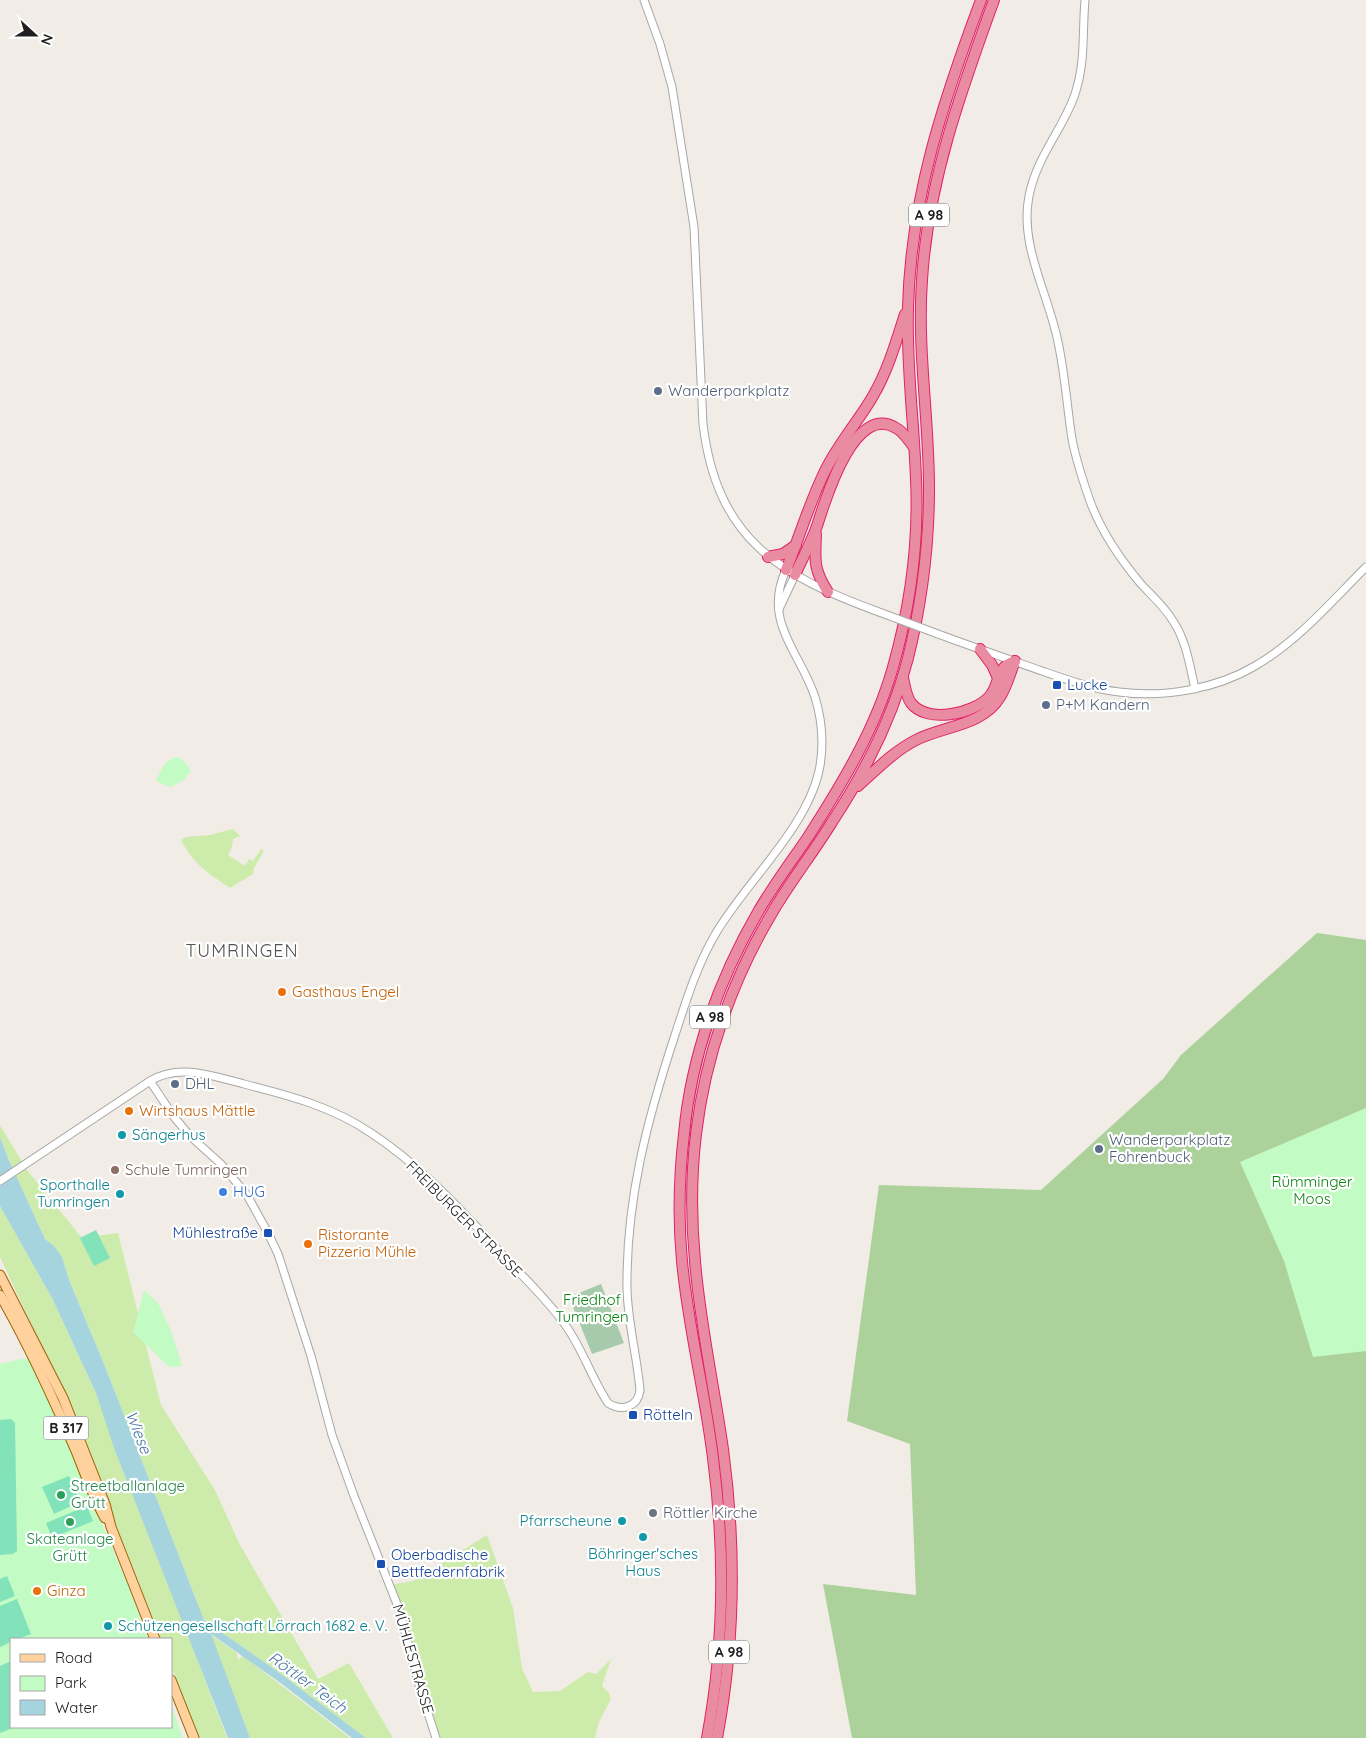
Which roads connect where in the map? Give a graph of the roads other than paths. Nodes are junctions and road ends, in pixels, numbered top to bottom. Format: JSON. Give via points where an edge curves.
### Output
{"nodes":[{"id":1,"x":644,"y":0,"type":"edge"},
{"id":2,"x":981,"y":0,"type":"edge"},
{"id":3,"x":994,"y":0,"type":"edge"},
{"id":4,"x":1086,"y":0,"type":"edge"},
{"id":5,"x":908,"y":306,"type":"junction"},
{"id":6,"x":914,"y":448,"type":"junction"},
{"id":7,"x":816,"y":528,"type":"junction"},
{"id":8,"x":797,"y":544,"type":"junction"},
{"id":9,"x":768,"y":557,"type":"junction"},
{"id":10,"x":1366,"y":568,"type":"edge"},
{"id":11,"x":790,"y":573,"type":"junction"},
{"id":12,"x":828,"y":592,"type":"junction"},
{"id":13,"x":980,"y":649,"type":"junction"},
{"id":14,"x":1015,"y":662,"type":"junction"},
{"id":15,"x":903,"y":677,"type":"junction"},
{"id":16,"x":998,"y":678,"type":"junction"},
{"id":17,"x":1195,"y":688,"type":"junction"},
{"id":18,"x":851,"y":792,"type":"junction"},
{"id":19,"x":150,"y":1081,"type":"junction"},
{"id":20,"x":0,"y":1181,"type":"edge"},
{"id":21,"x":0,"y":1275,"type":"edge"},
{"id":22,"x":0,"y":1295,"type":"edge"},
{"id":23,"x":31,"y":1346,"type":"junction"},
{"id":24,"x":155,"y":1638,"type":"edge"},
{"id":25,"x":172,"y":1683,"type":"edge"},
{"id":26,"x":435,"y":1734,"type":"edge"},
{"id":27,"x":194,"y":1738,"type":"edge"},
{"id":28,"x":707,"y":1738,"type":"edge"},
{"id":29,"x":717,"y":1738,"type":"edge"}],
"edges":[{"from":1,"to":9,"type":"street","via":[[672,87],[688,184],[694,227],[702,416],[707,448],[727,508]]},
{"from":2,"to":5,"type":"highway","number":"A 98","via":[[927,161],[916,220]]},
{"from":3,"to":15,"type":"highway","number":"A 98","via":[[951,124],[928,221],[921,333],[929,484],[928,532],[925,572]]},
{"from":4,"to":17,"type":"street","via":[[1080,77],[1068,110],[1034,174],[1028,220],[1032,252],[1052,316],[1072,440],[1091,503],[1123,561],[1177,627]]},
{"from":5,"to":6,"type":"highway","number":"A 98"},
{"from":5,"to":8,"type":"highway","via":[[881,382],[824,473]]},
{"from":6,"to":7,"type":"highway","via":[[903,433],[889,425],[881,424],[866,430],[844,458],[826,494]]},
{"from":6,"to":28,"type":"highway","number":"A 98","via":[[916,521],[912,569],[904,617],[882,699],[840,787],[757,913],[735,956],[705,1030],[684,1130],[679,1192],[682,1263],[714,1459],[721,1566],[716,1673]]},
{"from":7,"to":11,"type":"highway"},
{"from":7,"to":12,"type":"highway","via":[[817,574]]},
{"from":8,"to":9,"type":"highway","via":[[783,554]]},
{"from":8,"to":11,"type":"highway"},
{"from":9,"to":11,"type":"street"},
{"from":10,"to":17,"type":"street","via":[[1296,636],[1256,666],[1226,680]]},
{"from":11,"to":12,"type":"street"},
{"from":11,"to":19,"type":"street","name":"FREIBURGER STRASSE","via":[[779,584],[777,597],[783,630],[814,697],[821,726],[819,770],[811,795],[796,822],[714,936],[683,1010],[656,1091],[636,1177],[629,1241],[628,1310],[640,1381],[640,1396],[636,1402],[625,1408],[614,1406],[604,1398],[580,1348],[549,1305],[426,1177],[370,1132],[302,1100],[210,1075],[171,1072]]},
{"from":12,"to":13,"type":"street","bridge":true},
{"from":13,"to":14,"type":"street"},
{"from":13,"to":16,"type":"highway"},
{"from":14,"to":16,"type":"highway","via":[[1004,667]]},
{"from":14,"to":17,"type":"street","via":[[1092,687],[1119,692],[1155,694]]},
{"from":14,"to":18,"type":"highway","via":[[1001,697],[990,710],[971,721],[915,740],[897,751]]},
{"from":15,"to":16,"type":"highway","via":[[911,703],[923,712],[936,715],[953,714],[982,704],[990,696]]},
{"from":15,"to":18,"type":"highway","number":"A 98","via":[[882,733]]},
{"from":18,"to":29,"type":"highway","number":"A 98","via":[[773,911],[743,969],[710,1058],[699,1108],[692,1194],[695,1262],[723,1450],[732,1565],[729,1652]]},
{"from":19,"to":20,"type":"street","name":"FREIBURGER STRASSE"},
{"from":19,"to":26,"type":"street","name":"MÜHLESTRASSE","via":[[180,1123],[247,1196],[278,1254],[332,1435],[399,1609]]},
{"from":21,"to":23,"type":"main road","number":"B 317"},
{"from":22,"to":23,"type":"main road","number":"B 317"},
{"from":23,"to":24,"type":"main road","number":"B 317","via":[[63,1398]]},
{"from":25,"to":27,"type":"main road"}]}
